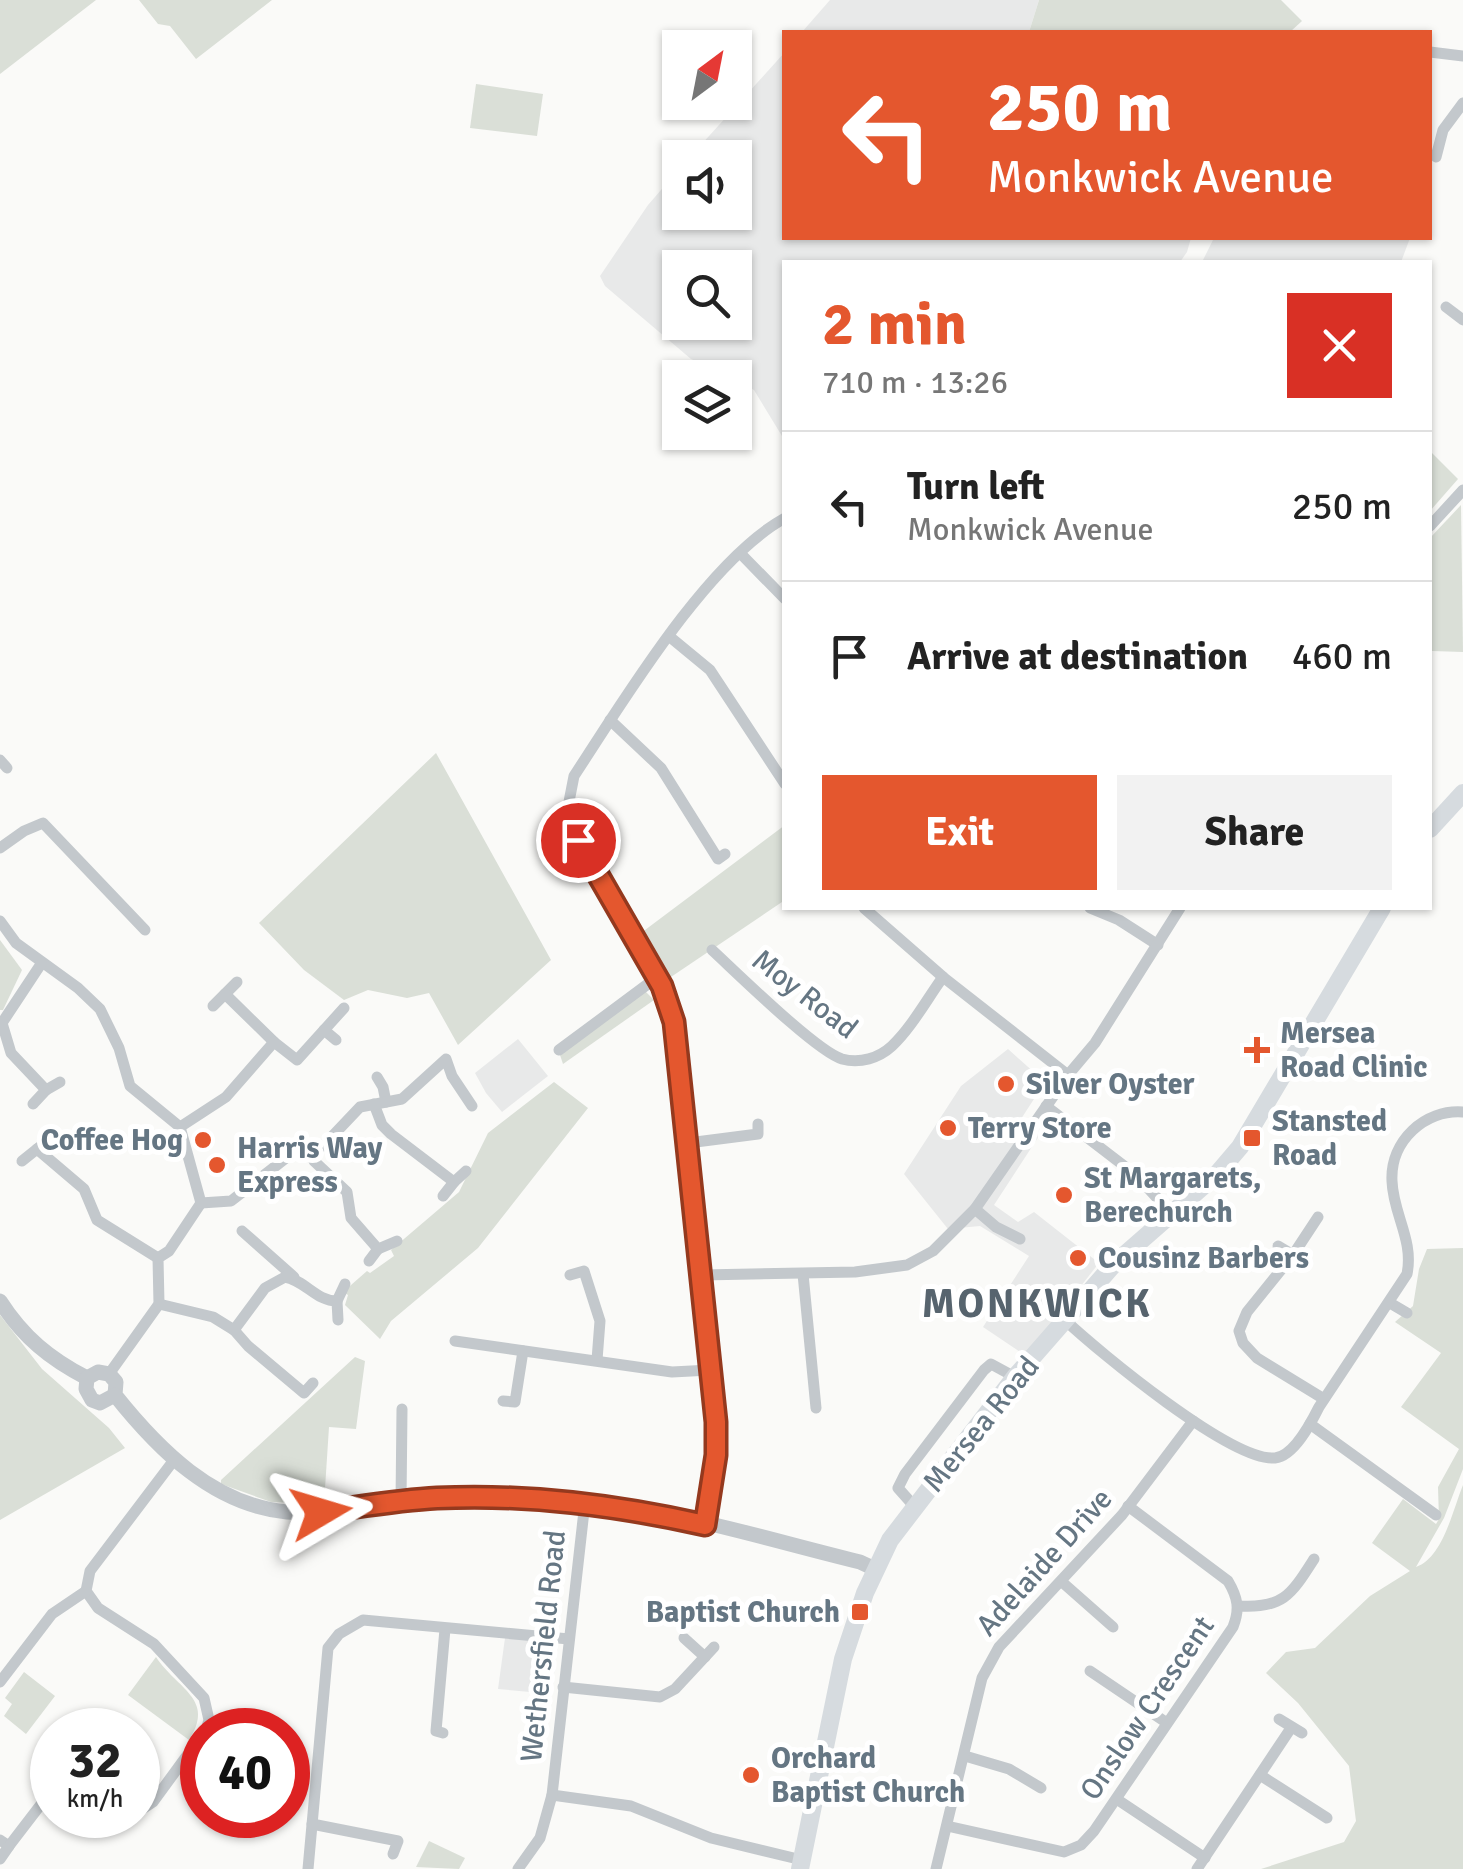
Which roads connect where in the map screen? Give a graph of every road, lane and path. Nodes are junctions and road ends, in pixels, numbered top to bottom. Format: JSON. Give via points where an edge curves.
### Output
{"nodes":[{"id":1,"x":1432,"y":52,"type":"edge"},
{"id":2,"x":1463,"y":56,"type":"edge"},
{"id":3,"x":1463,"y":103,"type":"edge"},
{"id":4,"x":1436,"y":158,"type":"dead end"},
{"id":5,"x":1446,"y":307,"type":"dead end"},
{"id":6,"x":1463,"y":320,"type":"edge"},
{"id":7,"x":1462,"y":493,"type":"edge"},
{"id":8,"x":782,"y":520,"type":"edge"},
{"id":9,"x":1432,"y":524,"type":"edge"},
{"id":10,"x":740,"y":554,"type":"junction"},
{"id":11,"x":782,"y":596,"type":"edge"},
{"id":12,"x":670,"y":637,"type":"junction"},
{"id":13,"x":610,"y":720,"type":"junction"},
{"id":14,"x":781,"y":768,"type":"edge"},
{"id":15,"x":1463,"y":793,"type":"edge"},
{"id":16,"x":1432,"y":827,"type":"edge"},
{"id":17,"x":0,"y":848,"type":"edge"},
{"id":18,"x":718,"y":859,"type":"dead end"},
{"id":19,"x":866,"y":910,"type":"edge"},
{"id":20,"x":883,"y":910,"type":"edge"},
{"id":21,"x":1095,"y":910,"type":"edge"},
{"id":22,"x":1179,"y":910,"type":"edge"},
{"id":23,"x":1381,"y":910,"type":"edge"},
{"id":24,"x":874,"y":918,"type":"junction"},
{"id":25,"x":0,"y":921,"type":"edge"},
{"id":26,"x":146,"y":930,"type":"dead end"},
{"id":27,"x":1158,"y":944,"type":"junction"},
{"id":28,"x":721,"y":952,"type":"dead end"},
{"id":29,"x":41,"y":964,"type":"junction"},
{"id":30,"x":943,"y":977,"type":"junction"},
{"id":31,"x":656,"y":978,"type":"junction"},
{"id":32,"x":237,"y":982,"type":"dead end"},
{"id":33,"x":225,"y":994,"type":"junction"},
{"id":34,"x":213,"y":1006,"type":"dead end"},
{"id":35,"x":344,"y":1008,"type":"dead end"},
{"id":36,"x":324,"y":1030,"type":"junction"},
{"id":37,"x":336,"y":1040,"type":"dead end"},
{"id":38,"x":274,"y":1042,"type":"junction"},
{"id":39,"x":559,"y":1050,"type":"dead end"},
{"id":40,"x":1068,"y":1075,"type":"junction"},
{"id":41,"x":376,"y":1077,"type":"dead end"},
{"id":42,"x":60,"y":1082,"type":"dead end"},
{"id":43,"x":46,"y":1090,"type":"junction"},
{"id":44,"x":380,"y":1103,"type":"junction"},
{"id":45,"x":33,"y":1104,"type":"dead end"},
{"id":46,"x":472,"y":1106,"type":"dead end"},
{"id":47,"x":1051,"y":1110,"type":"junction"},
{"id":48,"x":1463,"y":1112,"type":"edge"},
{"id":49,"x":180,"y":1127,"type":"junction"},
{"id":50,"x":759,"y":1135,"type":"dead end"},
{"id":51,"x":51,"y":1138,"type":"dead end"},
{"id":52,"x":688,"y":1142,"type":"junction"},
{"id":53,"x":308,"y":1148,"type":"junction"},
{"id":54,"x":37,"y":1149,"type":"junction"},
{"id":55,"x":22,"y":1161,"type":"dead end"},
{"id":56,"x":466,"y":1171,"type":"dead end"},
{"id":57,"x":454,"y":1182,"type":"junction"},
{"id":58,"x":444,"y":1196,"type":"dead end"},
{"id":59,"x":201,"y":1203,"type":"junction"},
{"id":60,"x":975,"y":1209,"type":"junction"},
{"id":61,"x":1170,"y":1212,"type":"junction"},
{"id":62,"x":1318,"y":1216,"type":"dead end"},
{"id":63,"x":242,"y":1231,"type":"dead end"},
{"id":64,"x":1020,"y":1239,"type":"dead end"},
{"id":65,"x":397,"y":1241,"type":"dead end"},
{"id":66,"x":1278,"y":1246,"type":"dead end"},
{"id":67,"x":378,"y":1249,"type":"junction"},
{"id":68,"x":1293,"y":1255,"type":"junction"},
{"id":69,"x":158,"y":1258,"type":"junction"},
{"id":70,"x":369,"y":1261,"type":"dead end"},
{"id":71,"x":702,"y":1274,"type":"junction"},
{"id":72,"x":802,"y":1274,"type":"junction"},
{"id":73,"x":570,"y":1275,"type":"dead end"},
{"id":74,"x":297,"y":1280,"type":"junction"},
{"id":75,"x":344,"y":1284,"type":"dead end"},
{"id":76,"x":0,"y":1301,"type":"edge"},
{"id":77,"x":337,"y":1301,"type":"junction"},
{"id":78,"x":1390,"y":1303,"type":"junction"},
{"id":79,"x":159,"y":1304,"type":"junction"},
{"id":80,"x":1408,"y":1313,"type":"dead end"},
{"id":81,"x":338,"y":1320,"type":"dead end"},
{"id":82,"x":1065,"y":1320,"type":"junction"},
{"id":83,"x":234,"y":1330,"type":"junction"},
{"id":84,"x":454,"y":1341,"type":"dead end"},
{"id":85,"x":523,"y":1350,"type":"junction"},
{"id":86,"x":597,"y":1360,"type":"junction"},
{"id":87,"x":710,"y":1370,"type":"junction"},
{"id":88,"x":109,"y":1374,"type":"junction"},
{"id":89,"x":1015,"y":1377,"type":"junction"},
{"id":90,"x":88,"y":1378,"type":"junction"},
{"id":91,"x":115,"y":1395,"type":"junction"},
{"id":92,"x":1324,"y":1399,"type":"junction"},
{"id":93,"x":502,"y":1401,"type":"dead end"},
{"id":94,"x":818,"y":1401,"type":"dead end"},
{"id":95,"x":295,"y":1404,"type":"dead end"},
{"id":96,"x":402,"y":1409,"type":"dead end"},
{"id":97,"x":1193,"y":1421,"type":"junction"},
{"id":98,"x":1310,"y":1424,"type":"junction"},
{"id":99,"x":174,"y":1460,"type":"junction"},
{"id":100,"x":401,"y":1502,"type":"junction"},
{"id":101,"x":585,"y":1502,"type":"junction"},
{"id":102,"x":914,"y":1506,"type":"junction"},
{"id":103,"x":1128,"y":1506,"type":"junction"},
{"id":104,"x":1432,"y":1507,"type":"dead end"},
{"id":105,"x":705,"y":1525,"type":"junction"},
{"id":106,"x":1314,"y":1559,"type":"dead end"},
{"id":107,"x":875,"y":1569,"type":"junction"},
{"id":108,"x":1062,"y":1582,"type":"junction"},
{"id":109,"x":86,"y":1591,"type":"junction"},
{"id":110,"x":1238,"y":1606,"type":"junction"},
{"id":111,"x":1112,"y":1621,"type":"dead end"},
{"id":112,"x":444,"y":1629,"type":"junction"},
{"id":113,"x":684,"y":1638,"type":"dead end"},
{"id":114,"x":568,"y":1640,"type":"junction"},
{"id":115,"x":714,"y":1647,"type":"dead end"},
{"id":116,"x":704,"y":1658,"type":"junction"},
{"id":117,"x":1090,"y":1671,"type":"dead end"},
{"id":118,"x":1124,"y":1673,"type":"dead end"},
{"id":119,"x":0,"y":1682,"type":"edge"},
{"id":120,"x":564,"y":1687,"type":"junction"},
{"id":121,"x":1114,"y":1687,"type":"junction"},
{"id":122,"x":206,"y":1708,"type":"edge"},
{"id":123,"x":1280,"y":1719,"type":"dead end"},
{"id":124,"x":1167,"y":1723,"type":"junction"},
{"id":125,"x":443,"y":1733,"type":"dead end"},
{"id":126,"x":965,"y":1756,"type":"junction"},
{"id":127,"x":180,"y":1768,"type":"edge"},
{"id":128,"x":1260,"y":1775,"type":"junction"},
{"id":129,"x":1041,"y":1788,"type":"dead end"},
{"id":130,"x":160,"y":1793,"type":"edge"},
{"id":131,"x":552,"y":1795,"type":"junction"},
{"id":132,"x":1118,"y":1800,"type":"junction"},
{"id":133,"x":30,"y":1815,"type":"edge"},
{"id":134,"x":312,"y":1824,"type":"junction"},
{"id":135,"x":1311,"y":1825,"type":"dead end"},
{"id":136,"x":947,"y":1826,"type":"junction"},
{"id":137,"x":5,"y":1843,"type":"edge"},
{"id":138,"x":393,"y":1854,"type":"dead end"},
{"id":139,"x":0,"y":1860,"type":"edge"},
{"id":140,"x":801,"y":1864,"type":"edge"},
{"id":141,"x":1201,"y":1864,"type":"edge"},
{"id":142,"x":308,"y":1869,"type":"edge"},
{"id":143,"x":518,"y":1869,"type":"edge"},
{"id":144,"x":936,"y":1869,"type":"edge"}],
"edges":[{"from":1,"to":2,"type":"street"},
{"from":3,"to":4,"type":"street","via":[[1443,130]]},
{"from":5,"to":6,"type":"street"},
{"from":7,"to":9,"type":"street"},
{"from":8,"to":10,"type":"street"},
{"from":10,"to":11,"type":"street"},
{"from":10,"to":12,"type":"street"},
{"from":12,"to":13,"type":"street"},
{"from":12,"to":14,"type":"street","via":[[710,670]]},
{"from":13,"to":18,"type":"street","via":[[662,768]]},
{"from":13,"to":31,"type":"street","via":[[574,776],[566,817]]},
{"from":15,"to":16,"type":"main road"},
{"from":17,"to":26,"type":"street","via":[[43,823]]},
{"from":19,"to":24,"type":"street"},
{"from":20,"to":24,"type":"street"},
{"from":21,"to":27,"type":"street"},
{"from":22,"to":27,"type":"street"},
{"from":23,"to":61,"type":"main road","name":"Mersea Road","via":[[1240,1147]]},
{"from":24,"to":30,"type":"street"},
{"from":25,"to":29,"type":"street"},
{"from":27,"to":40,"type":"street"},
{"from":28,"to":30,"type":"street","name":"Moy Road","via":[[815,1041],[855,1062],[894,1045]]},
{"from":29,"to":43,"type":"street","via":[[2,1023],[11,1053]]},
{"from":29,"to":49,"type":"street","via":[[100,1009],[130,1086]]},
{"from":30,"to":40,"type":"street"},
{"from":31,"to":39,"type":"street"},
{"from":31,"to":52,"type":"street","via":[[674,1022]]},
{"from":32,"to":33,"type":"street"},
{"from":33,"to":34,"type":"street"},
{"from":33,"to":38,"type":"street"},
{"from":35,"to":36,"type":"street"},
{"from":36,"to":37,"type":"street"},
{"from":36,"to":38,"type":"street","via":[[296,1060]]},
{"from":38,"to":49,"type":"street","via":[[226,1097]]},
{"from":40,"to":47,"type":"street"},
{"from":41,"to":44,"type":"street","via":[[383,1087]]},
{"from":42,"to":43,"type":"street"},
{"from":43,"to":45,"type":"street"},
{"from":44,"to":46,"type":"street","via":[[410,1093],[445,1053]]},
{"from":44,"to":53,"type":"street","via":[[360,1107],[322,1146]]},
{"from":44,"to":57,"type":"street","via":[[382,1125]]},
{"from":47,"to":60,"type":"street"},
{"from":47,"to":61,"type":"street","via":[[1136,1175]]},
{"from":48,"to":78,"type":"street","via":[[1422,1120],[1395,1162],[1391,1179],[1411,1254]]},
{"from":49,"to":59,"type":"street"},
{"from":50,"to":52,"type":"street"},
{"from":51,"to":54,"type":"street"},
{"from":52,"to":71,"type":"street"},
{"from":53,"to":59,"type":"street","via":[[230,1200]]},
{"from":53,"to":67,"type":"street","via":[[348,1192],[351,1218]]},
{"from":54,"to":55,"type":"street"},
{"from":54,"to":69,"type":"street","via":[[84,1189],[97,1220]]},
{"from":56,"to":57,"type":"street"},
{"from":57,"to":58,"type":"street"},
{"from":59,"to":69,"type":"street"},
{"from":60,"to":64,"type":"street"},
{"from":60,"to":72,"type":"street","via":[[933,1251],[907,1265]]},
{"from":61,"to":82,"type":"main road","name":"Mersea Road"},
{"from":62,"to":68,"type":"street"},
{"from":63,"to":74,"type":"street"},
{"from":65,"to":67,"type":"street"},
{"from":66,"to":68,"type":"street"},
{"from":67,"to":70,"type":"street"},
{"from":68,"to":92,"type":"street","via":[[1246,1312],[1240,1331],[1257,1358]]},
{"from":69,"to":79,"type":"street"},
{"from":71,"to":72,"type":"street"},
{"from":71,"to":87,"type":"street"},
{"from":72,"to":94,"type":"street"},
{"from":73,"to":86,"type":"street","via":[[584,1271],[600,1321]]},
{"from":74,"to":77,"type":"street","via":[[320,1298]]},
{"from":74,"to":83,"type":"street","via":[[274,1281]]},
{"from":75,"to":77,"type":"street"},
{"from":76,"to":90,"type":"street","via":[[53,1361]]},
{"from":77,"to":81,"type":"street"},
{"from":78,"to":80,"type":"street"},
{"from":78,"to":92,"type":"street"},
{"from":79,"to":83,"type":"street","via":[[213,1317]]},
{"from":79,"to":88,"type":"street"},
{"from":82,"to":89,"type":"main road","name":"Mersea Road"},
{"from":82,"to":97,"type":"street"},
{"from":83,"to":95,"type":"street","via":[[308,1388]]},
{"from":84,"to":85,"type":"street"},
{"from":85,"to":86,"type":"street"},
{"from":85,"to":93,"type":"street","via":[[514,1402]]},
{"from":86,"to":87,"type":"street","via":[[672,1372]]},
{"from":87,"to":105,"type":"street","via":[[716,1455]]},
{"from":88,"to":90,"type":"street"},
{"from":88,"to":91,"type":"street"},
{"from":89,"to":102,"type":"main road","name":"Mersea Road"},
{"from":89,"to":102,"type":"street","via":[[991,1364],[984,1370],[905,1474],[898,1488]]},
{"from":90,"to":91,"type":"street","via":[[92,1400]]},
{"from":91,"to":99,"type":"street"},
{"from":92,"to":98,"type":"street"},
{"from":96,"to":100,"type":"street"},
{"from":97,"to":98,"type":"street","via":[[1242,1450],[1273,1458],[1285,1454]]},
{"from":97,"to":103,"type":"street","name":"Adelaide Drive"},
{"from":98,"to":104,"type":"street"},
{"from":99,"to":100,"type":"street","via":[[224,1493],[284,1512]]},
{"from":99,"to":109,"type":"street","via":[[90,1572]]},
{"from":100,"to":101,"type":"street"},
{"from":101,"to":105,"type":"street"},
{"from":101,"to":114,"type":"street","name":"Wethersfield Road"},
{"from":102,"to":107,"type":"main road","name":"Mersea Road"},
{"from":103,"to":108,"type":"street","name":"Adelaide Drive"},
{"from":103,"to":110,"type":"street","name":"Onslow Crescent","via":[[1228,1581]]},
{"from":105,"to":107,"type":"street"},
{"from":106,"to":110,"type":"street","via":[[1309,1579],[1276,1604]]},
{"from":107,"to":140,"type":"main road","name":"Mersea Road","via":[[842,1659]]},
{"from":108,"to":111,"type":"street"},
{"from":108,"to":126,"type":"street","name":"Adelaide Drive","via":[[988,1664]]},
{"from":109,"to":119,"type":"street","via":[[44,1622]]},
{"from":109,"to":122,"type":"street","via":[[98,1608],[154,1644]]},
{"from":110,"to":124,"type":"street","name":"Onslow Crescent","via":[[1233,1628]]},
{"from":112,"to":114,"type":"street"},
{"from":112,"to":125,"type":"street","via":[[436,1731]]},
{"from":112,"to":134,"type":"street","via":[[363,1620],[328,1648]]},
{"from":113,"to":116,"type":"street"},
{"from":114,"to":120,"type":"street","name":"Wethersfield Road"},
{"from":115,"to":116,"type":"street"},
{"from":116,"to":120,"type":"street","via":[[660,1697]]},
{"from":117,"to":121,"type":"street"},
{"from":118,"to":121,"type":"street"},
{"from":120,"to":131,"type":"street","name":"Wethersfield Road"},
{"from":121,"to":124,"type":"street"},
{"from":123,"to":128,"type":"street","via":[[1296,1730]]},
{"from":124,"to":132,"type":"street","name":"Onslow Crescent"},
{"from":126,"to":129,"type":"street","via":[[1009,1769]]},
{"from":126,"to":136,"type":"street","name":"Adelaide Drive"},
{"from":127,"to":130,"type":"street"},
{"from":128,"to":135,"type":"street","via":[[1322,1815]]},
{"from":128,"to":141,"type":"street"},
{"from":131,"to":140,"type":"street","via":[[630,1806]]},
{"from":131,"to":143,"type":"street","name":"Wethersfield Road","via":[[540,1838]]},
{"from":132,"to":136,"type":"street","name":"Onslow Crescent","via":[[1088,1840],[1064,1852]]},
{"from":132,"to":141,"type":"street"},
{"from":133,"to":137,"type":"street"},
{"from":134,"to":138,"type":"street","via":[[400,1835]]},
{"from":134,"to":142,"type":"street"},
{"from":136,"to":144,"type":"street","name":"Adelaide Drive"},
{"from":137,"to":139,"type":"street"}]}
